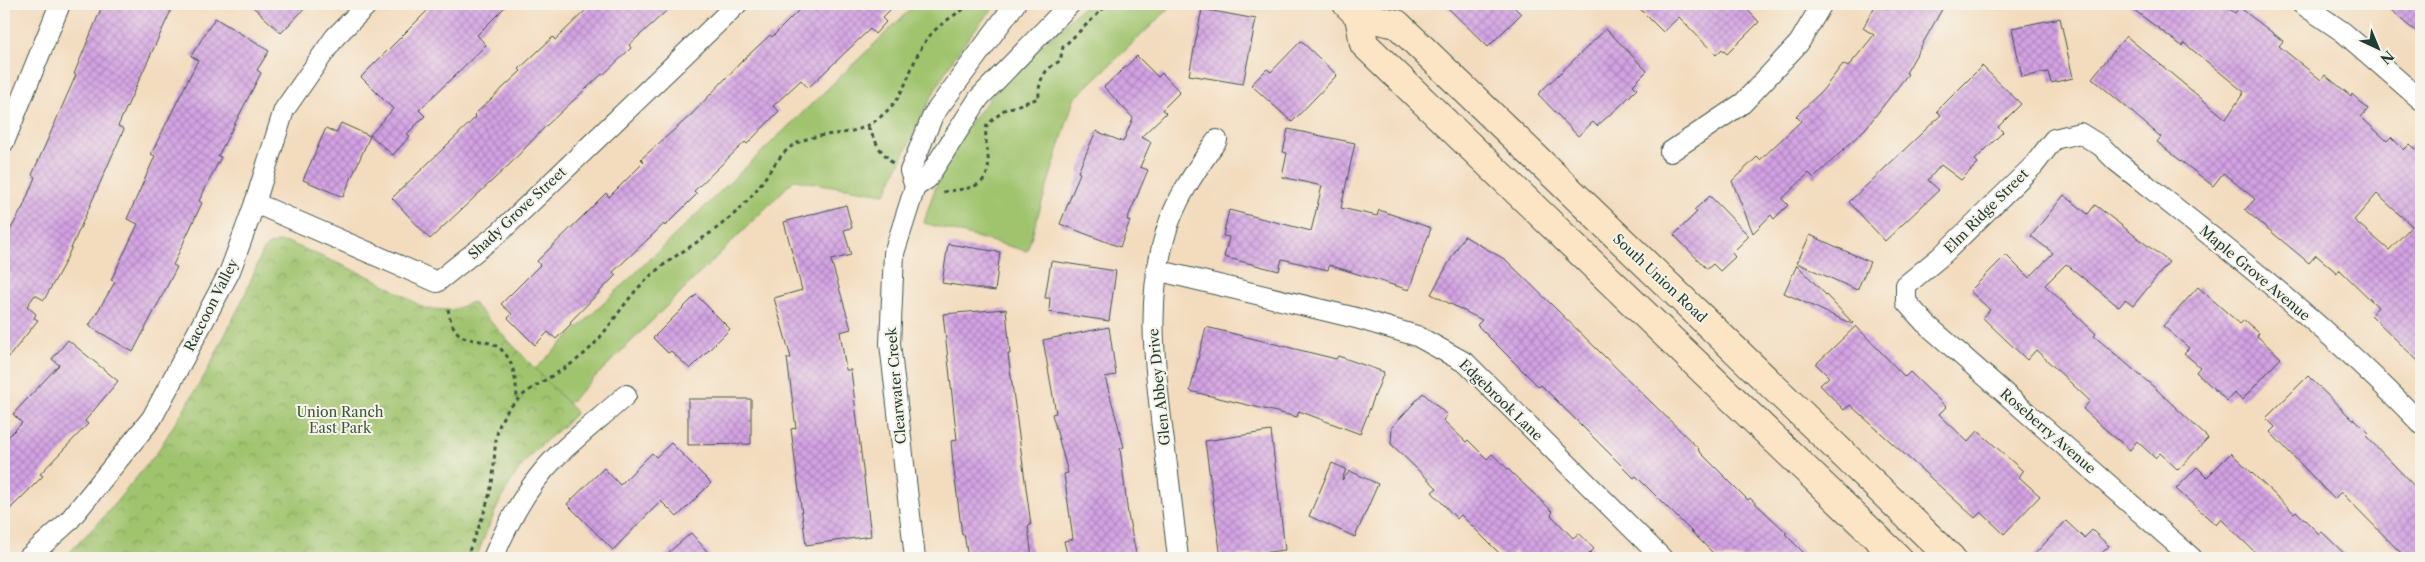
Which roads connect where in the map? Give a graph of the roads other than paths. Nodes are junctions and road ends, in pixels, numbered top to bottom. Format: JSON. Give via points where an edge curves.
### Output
{"nodes":[{"id":1,"x":60,"y":4,"type":"edge"},
{"id":2,"x":368,"y":4,"type":"edge"},
{"id":3,"x":737,"y":4,"type":"edge"},
{"id":4,"x":1014,"y":4,"type":"edge"},
{"id":5,"x":1070,"y":4,"type":"edge"},
{"id":6,"x":1822,"y":4,"type":"edge"},
{"id":7,"x":2302,"y":4,"type":"edge"},
{"id":8,"x":1353,"y":10,"type":"edge"},
{"id":9,"x":2421,"y":100,"type":"edge"},
{"id":10,"x":2080,"y":133,"type":"joint"},
{"id":11,"x":1218,"y":140,"type":"dead end"},
{"id":12,"x":4,"y":142,"type":"edge"},
{"id":13,"x":1670,"y":152,"type":"dead end"},
{"id":14,"x":915,"y":187,"type":"junction"},
{"id":15,"x":255,"y":203,"type":"junction"},
{"id":16,"x":1156,"y":270,"type":"junction"},
{"id":17,"x":1906,"y":302,"type":"joint"},
{"id":18,"x":626,"y":395,"type":"dead end"},
{"id":19,"x":2421,"y":424,"type":"edge"},
{"id":20,"x":28,"y":558,"type":"edge"},
{"id":21,"x":493,"y":558,"type":"edge"},
{"id":22,"x":915,"y":558,"type":"edge"},
{"id":23,"x":1178,"y":558,"type":"edge"},
{"id":24,"x":1662,"y":558,"type":"edge"},
{"id":25,"x":1898,"y":558,"type":"edge"},
{"id":26,"x":1951,"y":558,"type":"edge"},
{"id":27,"x":2192,"y":558,"type":"edge"}],
"edges":[{"from":1,"to":12,"type":"street"},
{"from":2,"to":15,"type":"street","name":"Raccoon Valley","via":[[335,37],[284,110]]},
{"from":3,"to":15,"type":"street","name":"Shady Grove Street","via":[[500,232],[437,282]]},
{"from":4,"to":14,"type":"street","name":"Clearwater Creek","via":[[933,115],[910,171]]},
{"from":5,"to":14,"type":"street","name":"Clearwater Creek","via":[[979,98],[927,180]]},
{"from":6,"to":13,"type":"street","via":[[1799,43],[1743,103]]},
{"from":7,"to":9,"type":"street","via":[[2343,32]]},
{"from":8,"to":25,"type":"street","name":"South Union Road","via":[[1364,44]]},
{"from":8,"to":26,"type":"street","name":"South Union Road","via":[[1397,24]]},
{"from":10,"to":17,"type":"street","name":"Elm Ridge Street","via":[[2054,139],[1994,204],[1906,285]]},
{"from":10,"to":19,"type":"street","name":"Maple Grove Avenue","via":[[2101,146],[2269,281]]},
{"from":11,"to":16,"type":"street","name":"Glen Abbey Drive","via":[[1183,191],[1166,230]]},
{"from":14,"to":22,"type":"street","name":"Clearwater Creek","via":[[894,253],[890,344]]},
{"from":15,"to":20,"type":"street","name":"Raccoon Valley","via":[[230,271],[152,418],[68,522]]},
{"from":16,"to":23,"type":"street","name":"Glen Abbey Drive","via":[[1152,338]]},
{"from":16,"to":24,"type":"street","name":"Edgebrook Lane","via":[[1417,336],[1466,363]]},
{"from":17,"to":27,"type":"street","name":"Roseberry Avenue","via":[[1925,323]]},
{"from":18,"to":21,"type":"street","via":[[549,465],[527,492],[507,525]]}]}
